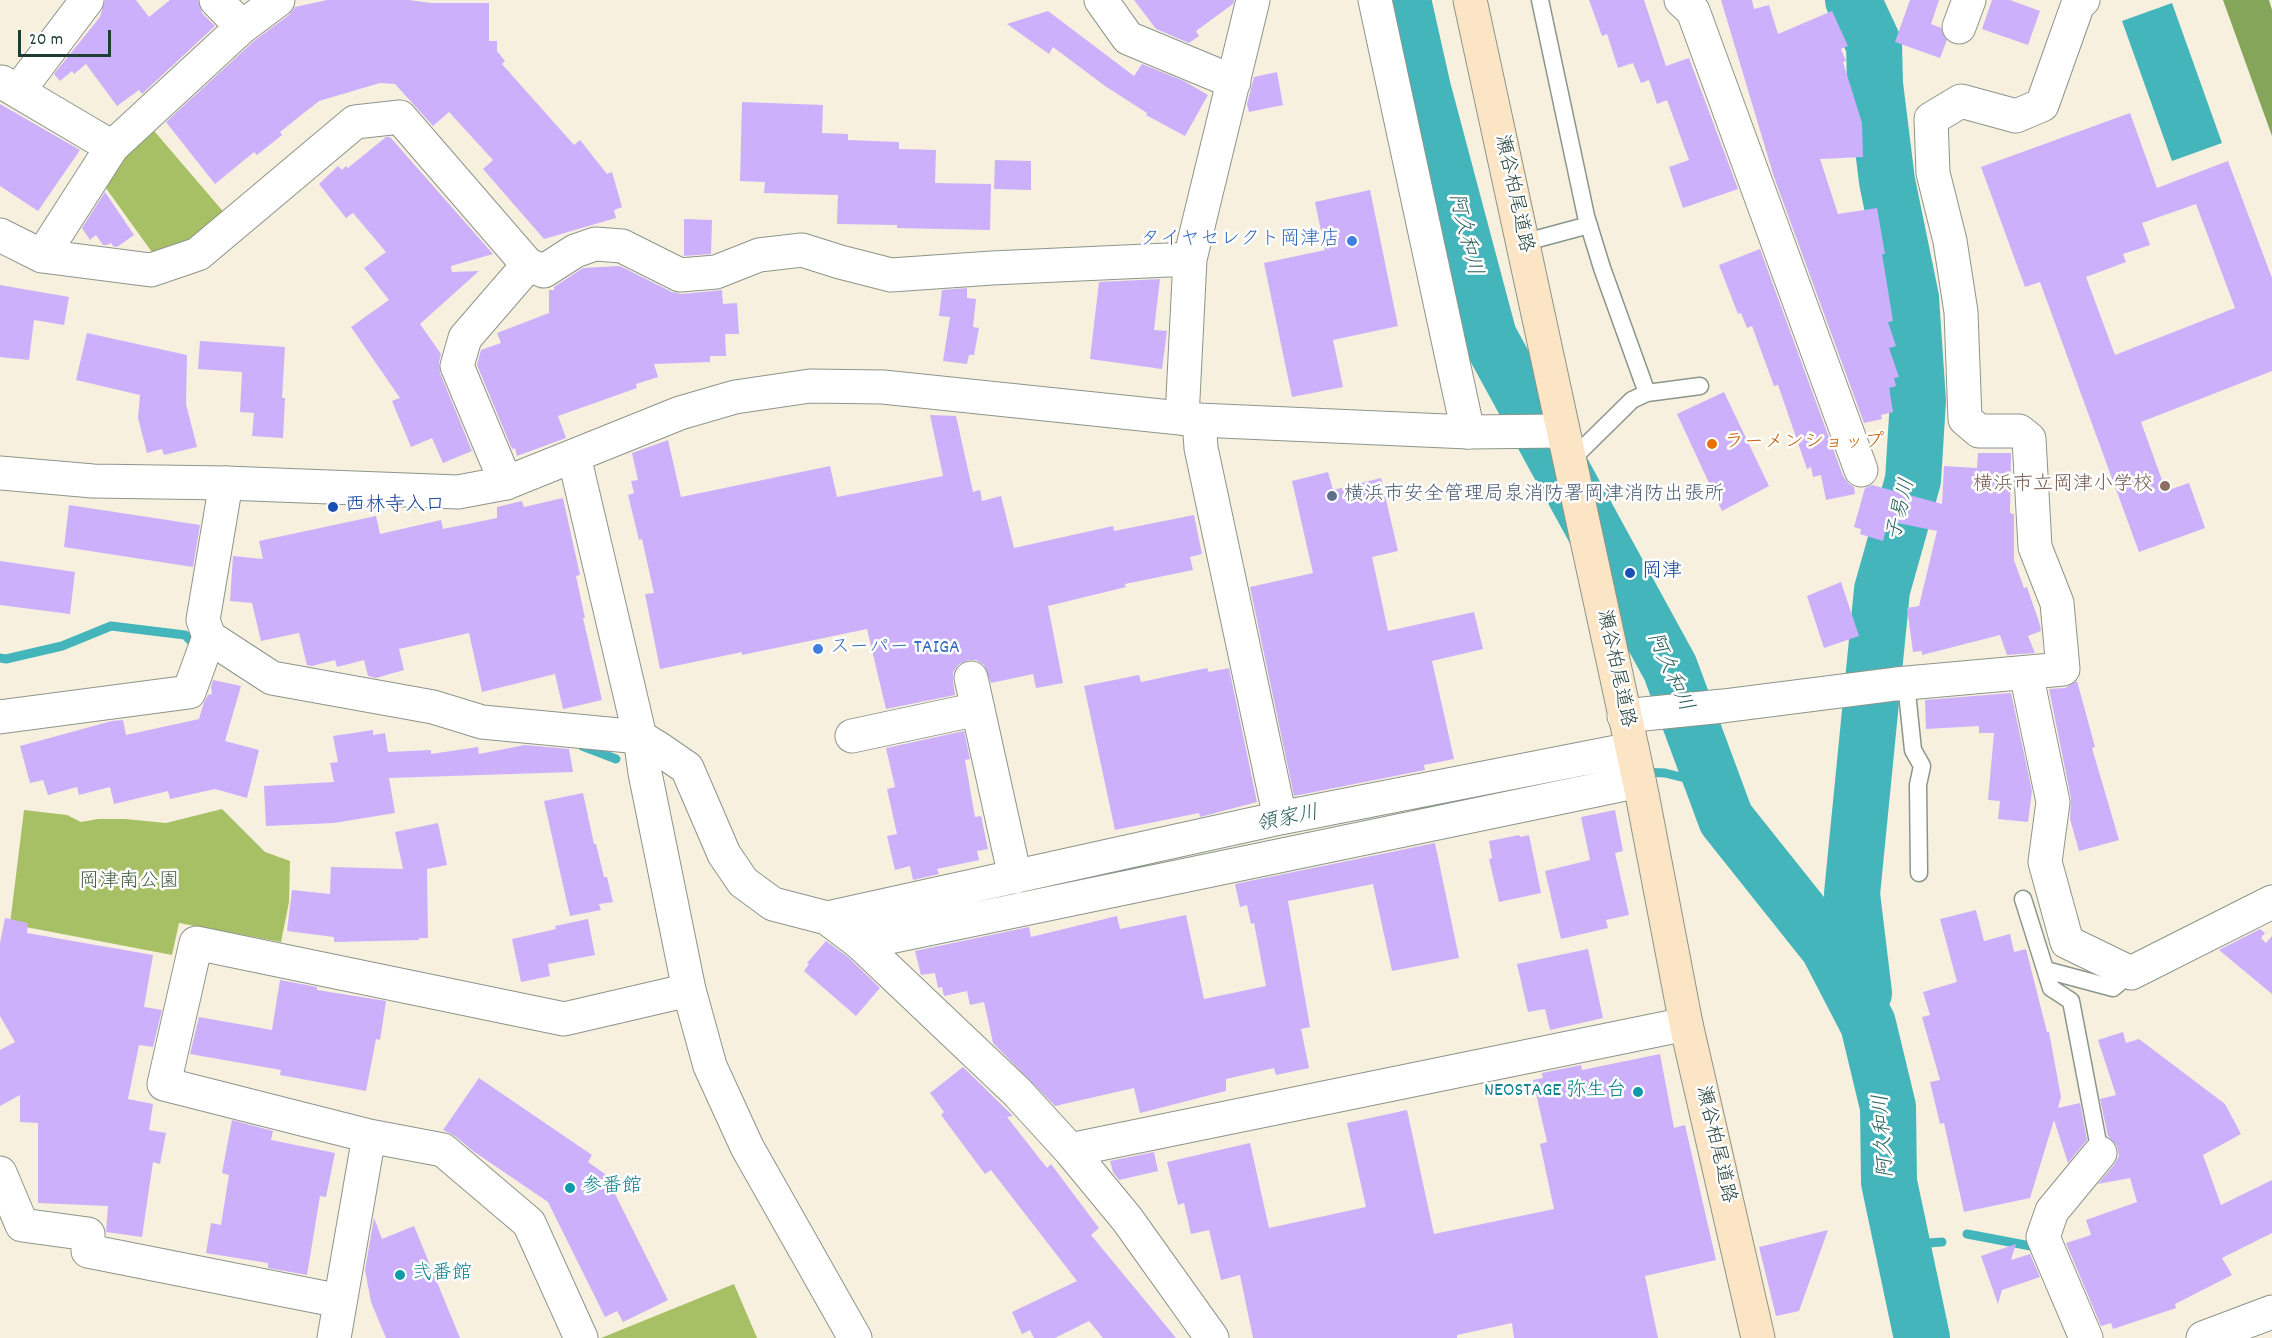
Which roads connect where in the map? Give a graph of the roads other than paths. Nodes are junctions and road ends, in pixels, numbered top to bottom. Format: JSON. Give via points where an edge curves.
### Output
{"nodes":[{"id":1,"x":87,"y":0,"type":"edge"},
{"id":2,"x":216,"y":0,"type":"edge"},
{"id":3,"x":278,"y":0,"type":"edge"},
{"id":4,"x":1101,"y":0,"type":"edge"},
{"id":5,"x":1253,"y":0,"type":"edge"},
{"id":6,"x":1375,"y":0,"type":"edge"},
{"id":7,"x":1470,"y":0,"type":"edge"},
{"id":8,"x":1540,"y":0,"type":"edge"},
{"id":9,"x":2083,"y":0,"type":"edge"},
{"id":10,"x":1694,"y":4,"type":"edge"},
{"id":11,"x":242,"y":27,"type":"junction"},
{"id":12,"x":1234,"y":82,"type":"junction"},
{"id":13,"x":112,"y":147,"type":"junction"},
{"id":14,"x":1589,"y":225,"type":"junction"},
{"id":15,"x":0,"y":235,"type":"edge"},
{"id":16,"x":1522,"y":243,"type":"junction"},
{"id":17,"x":42,"y":256,"type":"junction"},
{"id":18,"x":1190,"y":259,"type":"junction"},
{"id":19,"x":528,"y":265,"type":"junction"},
{"id":20,"x":1700,"y":386,"type":"dead end"},
{"id":21,"x":1647,"y":393,"type":"junction"},
{"id":22,"x":1190,"y":419,"type":"junction"},
{"id":23,"x":1468,"y":432,"type":"junction"},
{"id":24,"x":1566,"y":447,"type":"junction"},
{"id":25,"x":574,"y":456,"type":"junction"},
{"id":26,"x":1862,"y":470,"type":"dead end"},
{"id":27,"x":0,"y":473,"type":"edge"},
{"id":28,"x":226,"y":483,"type":"junction"},
{"id":29,"x":506,"y":483,"type":"junction"},
{"id":30,"x":209,"y":637,"type":"junction"},
{"id":31,"x":2026,"y":674,"type":"junction"},
{"id":32,"x":972,"y":678,"type":"dead end"},
{"id":33,"x":1889,"y":685,"type":"junction"},
{"id":34,"x":978,"y":709,"type":"junction"},
{"id":35,"x":1637,"y":715,"type":"junction"},
{"id":36,"x":0,"y":717,"type":"edge"},
{"id":37,"x":852,"y":736,"type":"dead end"},
{"id":38,"x":640,"y":737,"type":"junction"},
{"id":39,"x":1632,"y":749,"type":"junction"},
{"id":40,"x":1639,"y":781,"type":"junction"},
{"id":41,"x":1280,"y":818,"type":"junction"},
{"id":42,"x":1919,"y":873,"type":"dead end"},
{"id":43,"x":1015,"y":876,"type":"junction"},
{"id":44,"x":2023,"y":899,"type":"dead end"},
{"id":45,"x":2272,"y":902,"type":"edge"},
{"id":46,"x":827,"y":918,"type":"junction"},
{"id":47,"x":860,"y":943,"type":"junction"},
{"id":48,"x":2046,"y":970,"type":"junction"},
{"id":49,"x":2131,"y":973,"type":"junction"},
{"id":50,"x":689,"y":990,"type":"junction"},
{"id":51,"x":1686,"y":1024,"type":"junction"},
{"id":52,"x":369,"y":1136,"type":"junction"},
{"id":53,"x":1070,"y":1150,"type":"junction"},
{"id":54,"x":2100,"y":1153,"type":"joint"},
{"id":55,"x":0,"y":1173,"type":"edge"},
{"id":56,"x":340,"y":1300,"type":"junction"},
{"id":57,"x":2272,"y":1311,"type":"edge"},
{"id":58,"x":334,"y":1338,"type":"edge"},
{"id":59,"x":581,"y":1338,"type":"edge"},
{"id":60,"x":855,"y":1338,"type":"edge"},
{"id":61,"x":1212,"y":1338,"type":"edge"},
{"id":62,"x":1758,"y":1338,"type":"edge"},
{"id":63,"x":2085,"y":1338,"type":"edge"},
{"id":64,"x":2203,"y":1338,"type":"edge"}],
"edges":[{"from":1,"to":13,"type":"street","via":[[11,86]]},
{"from":2,"to":11,"type":"street"},
{"from":3,"to":11,"type":"street"},
{"from":4,"to":12,"type":"street","via":[[1128,38]]},
{"from":5,"to":12,"type":"street"},
{"from":6,"to":23,"type":"street"},
{"from":7,"to":16,"type":"main road","name":"瀬谷柏尾道路"},
{"from":8,"to":14,"type":"lane"},
{"from":9,"to":31,"type":"street","via":[[2078,4],[2042,105],[2016,116],[1961,101],[1931,119],[1933,173],[1950,241],[1961,312],[1965,419],[1979,431],[2019,431],[2029,439],[2035,547],[2057,603],[2063,669]]},
{"from":10,"to":26,"type":"street"},
{"from":11,"to":13,"type":"street"},
{"from":12,"to":18,"type":"street"},
{"from":13,"to":17,"type":"street"},
{"from":14,"to":16,"type":"lane"},
{"from":14,"to":21,"type":"lane"},
{"from":15,"to":17,"type":"street"},
{"from":16,"to":24,"type":"main road","name":"瀬谷柏尾道路"},
{"from":17,"to":19,"type":"street","via":[[151,270],[198,254],[355,122],[400,117]]},
{"from":18,"to":19,"type":"street","via":[[891,275],[802,249],[759,255],[716,272],[680,275],[622,246],[595,244],[575,250],[544,271]]},
{"from":18,"to":22,"type":"street"},
{"from":19,"to":29,"type":"street","via":[[465,338],[457,366]]},
{"from":20,"to":21,"type":"lane"},
{"from":21,"to":24,"type":"lane"},
{"from":22,"to":23,"type":"street"},
{"from":22,"to":25,"type":"street","via":[[883,387],[810,386],[735,397],[680,413]]},
{"from":22,"to":41,"type":"street","via":[[1202,448]]},
{"from":23,"to":24,"type":"street"},
{"from":24,"to":35,"type":"main road","name":"瀬谷柏尾道路"},
{"from":25,"to":29,"type":"street"},
{"from":25,"to":38,"type":"street"},
{"from":27,"to":28,"type":"street","via":[[93,481]]},
{"from":28,"to":29,"type":"street","via":[[458,492]]},
{"from":28,"to":30,"type":"street","via":[[203,620]]},
{"from":30,"to":36,"type":"street","via":[[189,692]]},
{"from":30,"to":38,"type":"street","via":[[272,678],[433,707],[482,722]]},
{"from":31,"to":33,"type":"street"},
{"from":31,"to":49,"type":"street","via":[[2053,802],[2045,862],[2067,942]]},
{"from":32,"to":34,"type":"street"},
{"from":33,"to":35,"type":"street"},
{"from":33,"to":42,"type":"lane","via":[[1922,766],[1918,785]]},
{"from":34,"to":37,"type":"street"},
{"from":34,"to":43,"type":"street"},
{"from":35,"to":39,"type":"main road","name":"瀬谷柏尾道路"},
{"from":38,"to":46,"type":"street","via":[[687,768],[724,854],[743,882],[773,904]]},
{"from":38,"to":50,"type":"street"},
{"from":39,"to":40,"type":"main road","name":"瀬谷柏尾道路"},
{"from":39,"to":41,"type":"street"},
{"from":40,"to":47,"type":"street"},
{"from":40,"to":51,"type":"main road","name":"瀬谷柏尾道路"},
{"from":41,"to":43,"type":"street"},
{"from":43,"to":46,"type":"street"},
{"from":44,"to":48,"type":"lane"},
{"from":45,"to":49,"type":"street"},
{"from":46,"to":47,"type":"street"},
{"from":47,"to":53,"type":"street","via":[[1017,1092]]},
{"from":48,"to":49,"type":"lane","via":[[2113,988]]},
{"from":48,"to":54,"type":"lane","via":[[2051,988],[2071,1001]]},
{"from":50,"to":52,"type":"street","via":[[564,1019],[196,943],[164,1084]]},
{"from":50,"to":60,"type":"street","via":[[710,1066],[747,1147]]},
{"from":51,"to":53,"type":"street"},
{"from":51,"to":62,"type":"main road","name":"瀬谷柏尾道路"},
{"from":52,"to":56,"type":"street"},
{"from":52,"to":59,"type":"street","via":[[443,1150],[529,1223]]},
{"from":53,"to":61,"type":"street","via":[[1127,1220]]},
{"from":54,"to":63,"type":"street","via":[[2052,1211],[2043,1237]]},
{"from":55,"to":56,"type":"street","via":[[22,1225],[88,1234],[88,1251]]},
{"from":56,"to":58,"type":"street"},
{"from":57,"to":64,"type":"street"}]}
